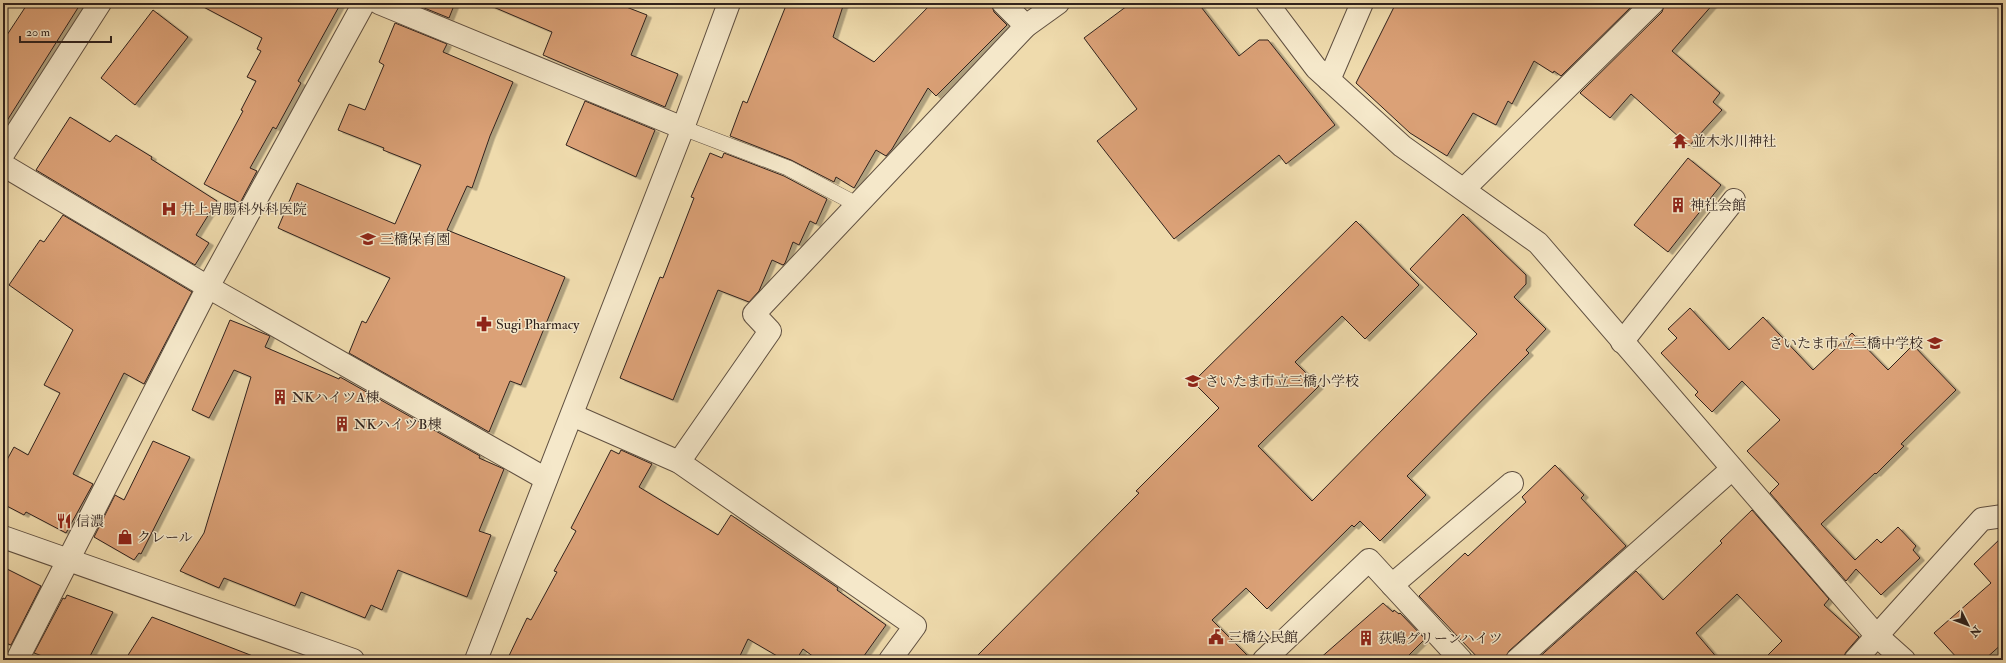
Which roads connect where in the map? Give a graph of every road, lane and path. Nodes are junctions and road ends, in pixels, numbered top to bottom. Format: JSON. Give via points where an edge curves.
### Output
{"nodes":[{"id":1,"x":100,"y":3,"type":"edge"},
{"id":2,"x":364,"y":3,"type":"edge"},
{"id":3,"x":379,"y":3,"type":"edge"},
{"id":4,"x":728,"y":3,"type":"edge"},
{"id":5,"x":1003,"y":3,"type":"edge"},
{"id":6,"x":1058,"y":3,"type":"edge"},
{"id":7,"x":1267,"y":3,"type":"edge"},
{"id":8,"x":1362,"y":3,"type":"edge"},
{"id":9,"x":1653,"y":3,"type":"edge"},
{"id":10,"x":1026,"y":26,"type":"junction"},
{"id":11,"x":1329,"y":80,"type":"junction"},
{"id":12,"x":683,"y":128,"type":"junction"},
{"id":13,"x":3,"y":154,"type":"edge"},
{"id":14,"x":3,"y":165,"type":"edge"},
{"id":15,"x":1464,"y":189,"type":"junction"},
{"id":16,"x":1734,"y":200,"type":"dead end"},
{"id":17,"x":858,"y":205,"type":"junction"},
{"id":18,"x":208,"y":287,"type":"junction"},
{"id":19,"x":1622,"y":342,"type":"junction"},
{"id":20,"x":572,"y":415,"type":"junction"},
{"id":21,"x":679,"y":462,"type":"junction"},
{"id":22,"x":1732,"y":469,"type":"junction"},
{"id":23,"x":546,"y":479,"type":"junction"},
{"id":24,"x":1512,"y":483,"type":"dead end"},
{"id":25,"x":2003,"y":516,"type":"edge"},
{"id":26,"x":3,"y":537,"type":"edge"},
{"id":27,"x":67,"y":560,"type":"junction"},
{"id":28,"x":1392,"y":585,"type":"junction"},
{"id":29,"x":1876,"y":635,"type":"junction"},
{"id":30,"x":17,"y":660,"type":"edge"},
{"id":31,"x":353,"y":660,"type":"edge"},
{"id":32,"x":476,"y":660,"type":"edge"},
{"id":33,"x":890,"y":660,"type":"edge"},
{"id":34,"x":1264,"y":660,"type":"edge"},
{"id":35,"x":1461,"y":660,"type":"edge"},
{"id":36,"x":1517,"y":660,"type":"edge"},
{"id":37,"x":1855,"y":660,"type":"edge"},
{"id":38,"x":1904,"y":660,"type":"edge"}],
"edges":[{"from":1,"to":13,"type":"street"},
{"from":2,"to":18,"type":"street"},
{"from":3,"to":12,"type":"street"},
{"from":4,"to":12,"type":"street"},
{"from":5,"to":10,"type":"street"},
{"from":6,"to":10,"type":"street"},
{"from":7,"to":11,"type":"street","via":[[1316,68]]},
{"from":8,"to":11,"type":"street"},
{"from":9,"to":15,"type":"street"},
{"from":10,"to":17,"type":"street"},
{"from":11,"to":15,"type":"street","via":[[1402,146]]},
{"from":12,"to":17,"type":"lane","via":[[788,168]]},
{"from":12,"to":20,"type":"street"},
{"from":14,"to":18,"type":"street"},
{"from":15,"to":19,"type":"street","via":[[1538,243]]},
{"from":16,"to":19,"type":"street"},
{"from":17,"to":21,"type":"street","via":[[754,314],[770,332]]},
{"from":18,"to":23,"type":"street"},
{"from":18,"to":27,"type":"street"},
{"from":19,"to":22,"type":"street"},
{"from":20,"to":21,"type":"street"},
{"from":20,"to":23,"type":"street"},
{"from":21,"to":33,"type":"street","via":[[915,626]]},
{"from":22,"to":29,"type":"street"},
{"from":22,"to":36,"type":"street"},
{"from":23,"to":32,"type":"street"},
{"from":24,"to":28,"type":"street"},
{"from":25,"to":29,"type":"street","via":[[1982,518]]},
{"from":26,"to":27,"type":"street"},
{"from":27,"to":30,"type":"street"},
{"from":27,"to":31,"type":"street"},
{"from":28,"to":34,"type":"street","via":[[1369,560]]},
{"from":28,"to":35,"type":"street"},
{"from":29,"to":37,"type":"street"},
{"from":29,"to":38,"type":"street"}]}
